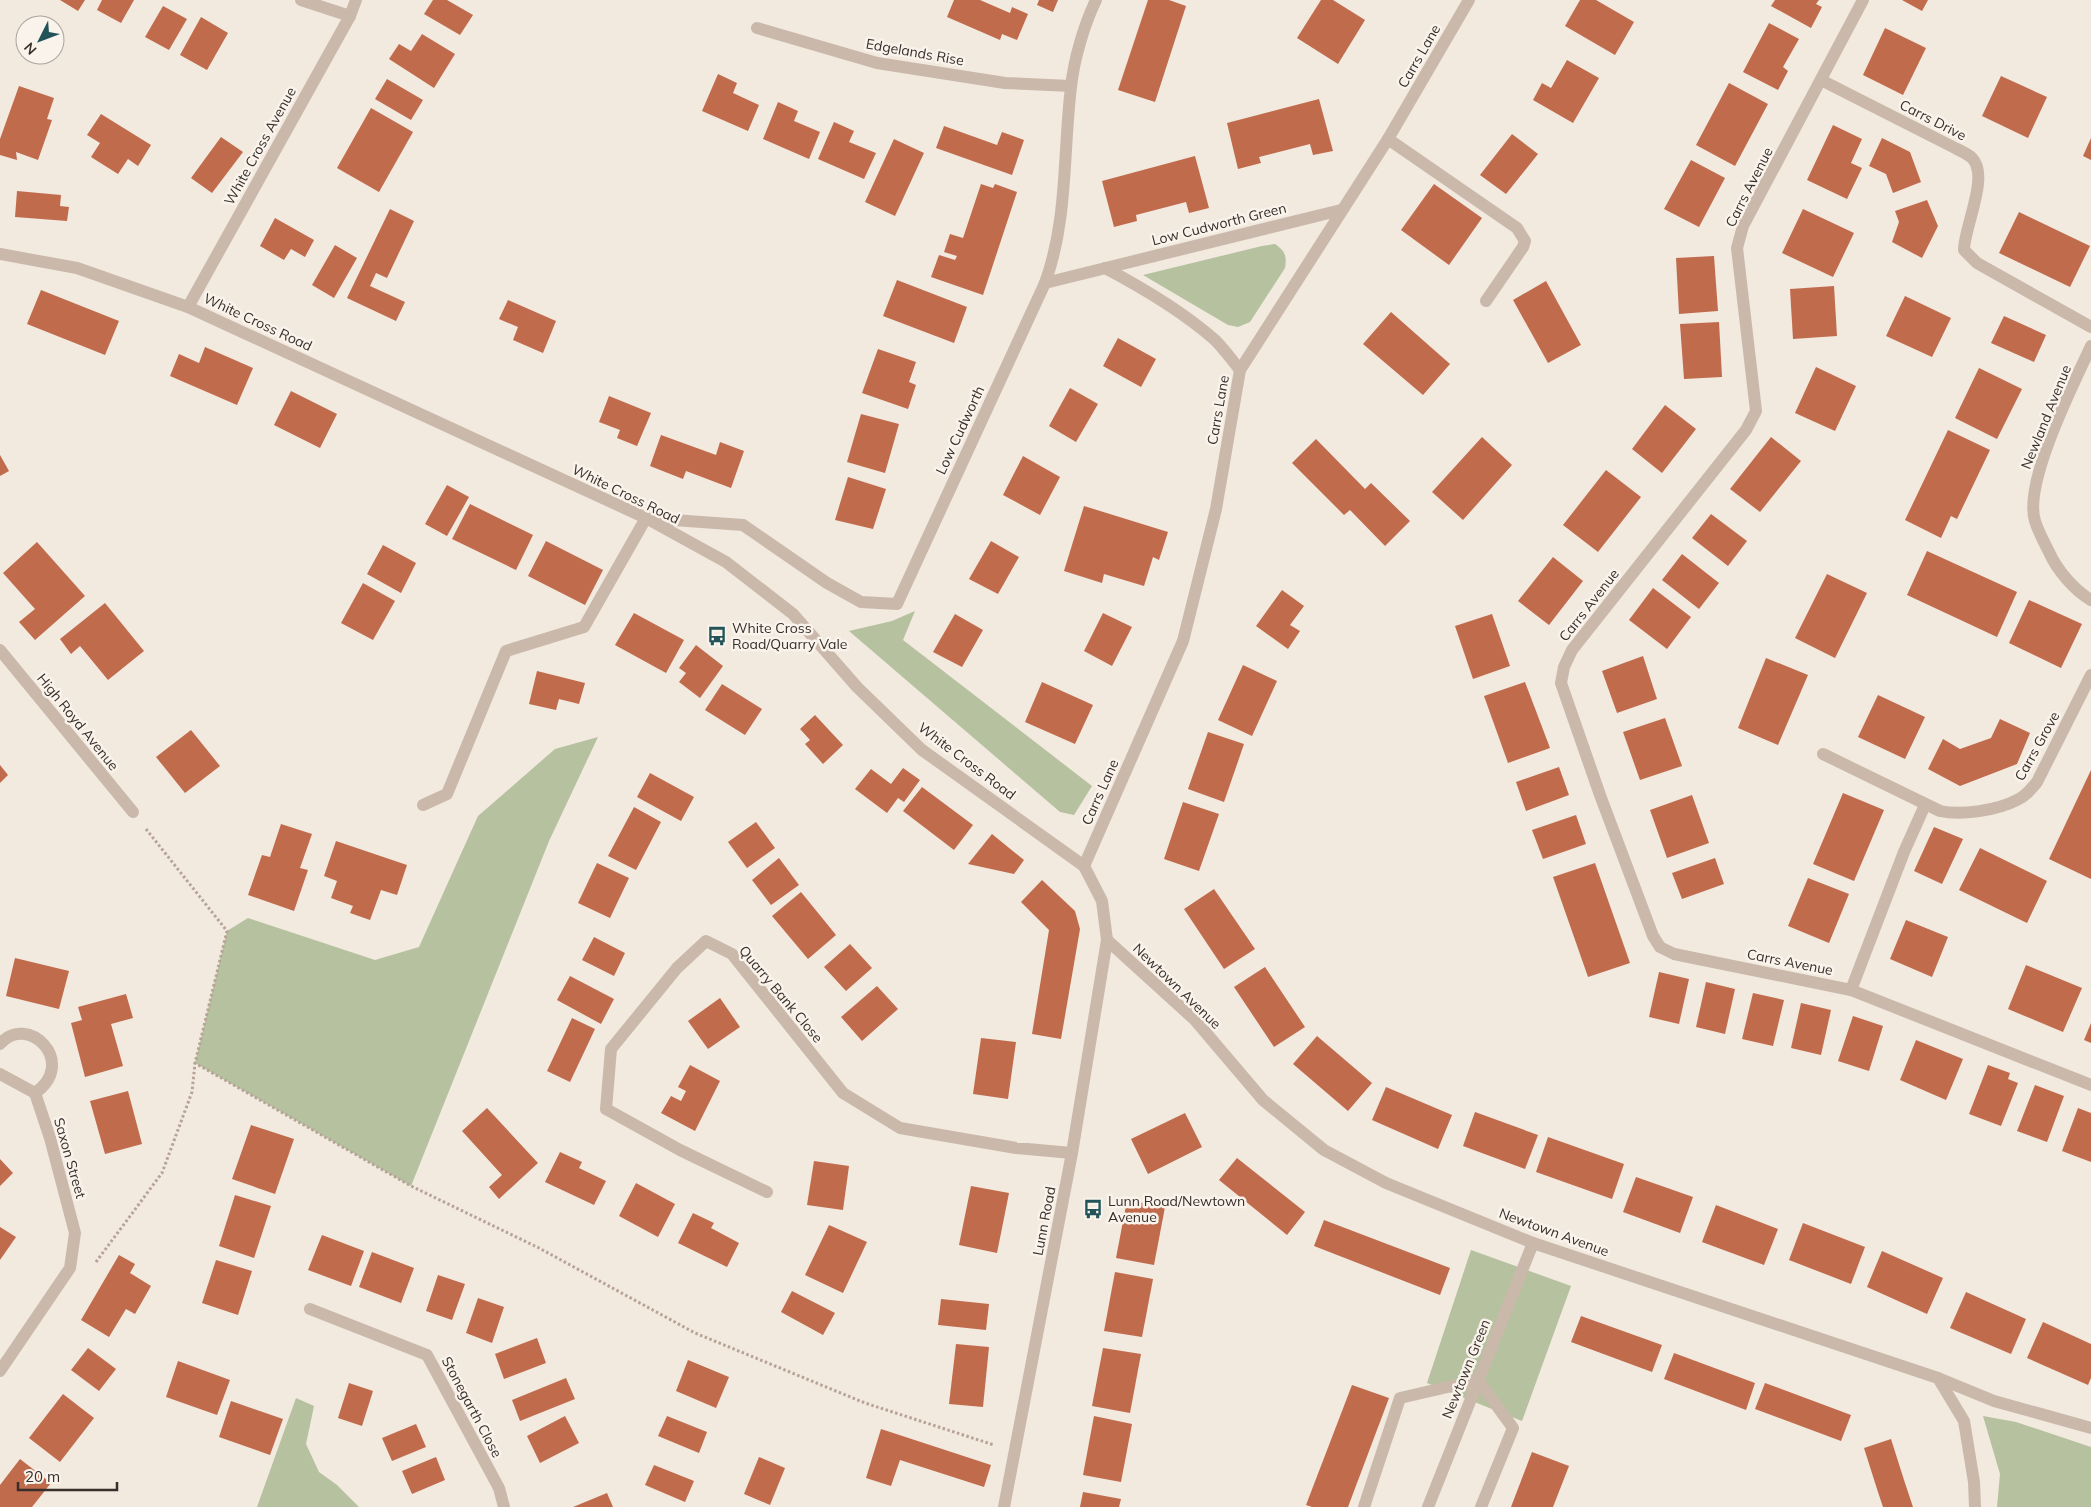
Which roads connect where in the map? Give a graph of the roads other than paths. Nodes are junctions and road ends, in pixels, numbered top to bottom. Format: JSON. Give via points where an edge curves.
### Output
{"nodes":[{"id":1,"x":301,"y":0,"type":"edge"},
{"id":2,"x":356,"y":0,"type":"edge"},
{"id":3,"x":1096,"y":0,"type":"edge"},
{"id":4,"x":1469,"y":0,"type":"edge"},
{"id":5,"x":1863,"y":0,"type":"edge"},
{"id":6,"x":350,"y":16,"type":"junction"},
{"id":7,"x":757,"y":28,"type":"dead end"},
{"id":8,"x":1821,"y":80,"type":"junction"},
{"id":9,"x":1071,"y":86,"type":"junction"},
{"id":10,"x":1388,"y":139,"type":"junction"},
{"id":11,"x":1341,"y":210,"type":"junction"},
{"id":12,"x":0,"y":254,"type":"edge"},
{"id":13,"x":1105,"y":268,"type":"junction"},
{"id":14,"x":1045,"y":282,"type":"junction"},
{"id":15,"x":1486,"y":302,"type":"dead end"},
{"id":16,"x":188,"y":306,"type":"junction"},
{"id":17,"x":2091,"y":328,"type":"edge"},
{"id":18,"x":2091,"y":346,"type":"edge"},
{"id":19,"x":1240,"y":370,"type":"junction"},
{"id":20,"x":646,"y":518,"type":"junction"},
{"id":21,"x":2091,"y":600,"type":"edge"},
{"id":22,"x":0,"y":650,"type":"edge"},
{"id":23,"x":2091,"y":675,"type":"edge"},
{"id":24,"x":1823,"y":754,"type":"dead end"},
{"id":25,"x":423,"y":805,"type":"dead end"},
{"id":26,"x":1925,"y":806,"type":"junction"},
{"id":27,"x":133,"y":812,"type":"road end"},
{"id":28,"x":1084,"y":866,"type":"junction"},
{"id":29,"x":1107,"y":940,"type":"junction"},
{"id":30,"x":1851,"y":990,"type":"junction"},
{"id":31,"x":0,"y":1044,"type":"edge"},
{"id":32,"x":0,"y":1074,"type":"edge"},
{"id":33,"x":2091,"y":1085,"type":"edge"},
{"id":34,"x":35,"y":1093,"type":"junction"},
{"id":35,"x":1072,"y":1153,"type":"junction"},
{"id":36,"x":767,"y":1192,"type":"dead end"},
{"id":37,"x":1533,"y":1242,"type":"junction"},
{"id":38,"x":310,"y":1309,"type":"dead end"},
{"id":39,"x":0,"y":1371,"type":"edge"},
{"id":40,"x":1938,"y":1378,"type":"junction"},
{"id":41,"x":1478,"y":1380,"type":"junction"},
{"id":42,"x":2091,"y":1428,"type":"edge"},
{"id":43,"x":504,"y":1507,"type":"edge"},
{"id":44,"x":1004,"y":1507,"type":"edge"},
{"id":45,"x":1364,"y":1507,"type":"edge"},
{"id":46,"x":1428,"y":1507,"type":"edge"},
{"id":47,"x":1481,"y":1507,"type":"edge"},
{"id":48,"x":1975,"y":1507,"type":"edge"}],
"edges":[{"from":1,"to":6,"type":"street"},
{"from":2,"to":6,"type":"street","name":"White Cross Avenue"},
{"from":3,"to":9,"type":"street","name":"Low Cudworth","via":[[1087,20]]},
{"from":4,"to":10,"type":"street","name":"Carrs Lane"},
{"from":5,"to":8,"type":"street","name":"Carrs Avenue"},
{"from":6,"to":16,"type":"street","name":"White Cross Avenue"},
{"from":7,"to":9,"type":"street","name":"Edgelands Rise","via":[[877,63],[1005,83]]},
{"from":8,"to":17,"type":"street","name":"Carrs Drive","via":[[1973,158],[1979,181],[1964,237],[1964,250],[1976,263]]},
{"from":8,"to":30,"type":"street","name":"Carrs Avenue","via":[[1743,226],[1737,248],[1756,411],[1746,430],[1572,650],[1561,683],[1603,804],[1660,947],[1674,954]]},
{"from":9,"to":14,"type":"street","name":"Low Cudworth","via":[[1061,224]]},
{"from":10,"to":11,"type":"street","name":"Carrs Lane"},
{"from":10,"to":15,"type":"street","via":[[1522,234],[1525,240],[1523,247]]},
{"from":11,"to":13,"type":"street","name":"Low Cudworth Green"},
{"from":11,"to":19,"type":"street","name":"Carrs Lane"},
{"from":12,"to":16,"type":"street","name":"White Cross Road","via":[[77,268]]},
{"from":13,"to":14,"type":"street","name":"Low Cudworth Green"},
{"from":13,"to":19,"type":"street","via":[[1184,315],[1215,341]]},
{"from":14,"to":20,"type":"street","name":"Low Cudworth","via":[[897,604],[861,602],[827,583],[743,525]]},
{"from":16,"to":20,"type":"street","name":"White Cross Road"},
{"from":18,"to":21,"type":"street","name":"Newland Avenue","via":[[2052,434],[2033,492],[2034,520],[2054,562],[2081,594]]},
{"from":19,"to":28,"type":"street","name":"Carrs Lane","via":[[1216,509],[1183,641]]},
{"from":20,"to":25,"type":"street","via":[[584,627],[506,651],[447,794]]},
{"from":20,"to":28,"type":"street","name":"White Cross Road","via":[[726,562],[794,614],[857,687],[922,750]]},
{"from":22,"to":27,"type":"street","name":"High Royd Avenue"},
{"from":23,"to":26,"type":"street","name":"Carrs Grove","via":[[2037,782],[2028,793],[2003,806],[1951,814]]},
{"from":24,"to":26,"type":"street","name":"Carrs Grove"},
{"from":26,"to":30,"type":"street"},
{"from":28,"to":29,"type":"street","name":"White Cross Road","via":[[1102,901]]},
{"from":29,"to":35,"type":"street","name":"Lunn Road"},
{"from":29,"to":37,"type":"street","name":"Newtown Avenue","via":[[1195,1020],[1263,1100],[1324,1150],[1386,1183]]},
{"from":30,"to":33,"type":"street","name":"Carrs Avenue"},
{"from":31,"to":34,"type":"street","via":[[21,1034],[32,1036],[48,1048],[52,1069],[44,1087]]},
{"from":32,"to":34,"type":"street"},
{"from":34,"to":39,"type":"street","name":"Saxon Street","via":[[75,1233],[70,1268]]},
{"from":35,"to":36,"type":"street","name":"Quarry Bank Close","via":[[1016,1148],[900,1128],[843,1093],[732,954],[706,941],[677,968],[611,1049],[606,1109],[680,1150]]},
{"from":35,"to":44,"type":"street","name":"Lunn Road"},
{"from":37,"to":40,"type":"street","name":"Newtown Avenue"},
{"from":37,"to":41,"type":"street","name":"Newtown Green"},
{"from":38,"to":43,"type":"street","name":"Stonegarth Close","via":[[427,1355],[499,1488]]},
{"from":40,"to":42,"type":"street","name":"Newtown Avenue","via":[[1994,1401]]},
{"from":40,"to":48,"type":"street","via":[[1964,1421]]},
{"from":41,"to":45,"type":"street","via":[[1400,1398]]},
{"from":41,"to":46,"type":"street","name":"Newtown Green"},
{"from":41,"to":47,"type":"street","via":[[1513,1428]]}]}
